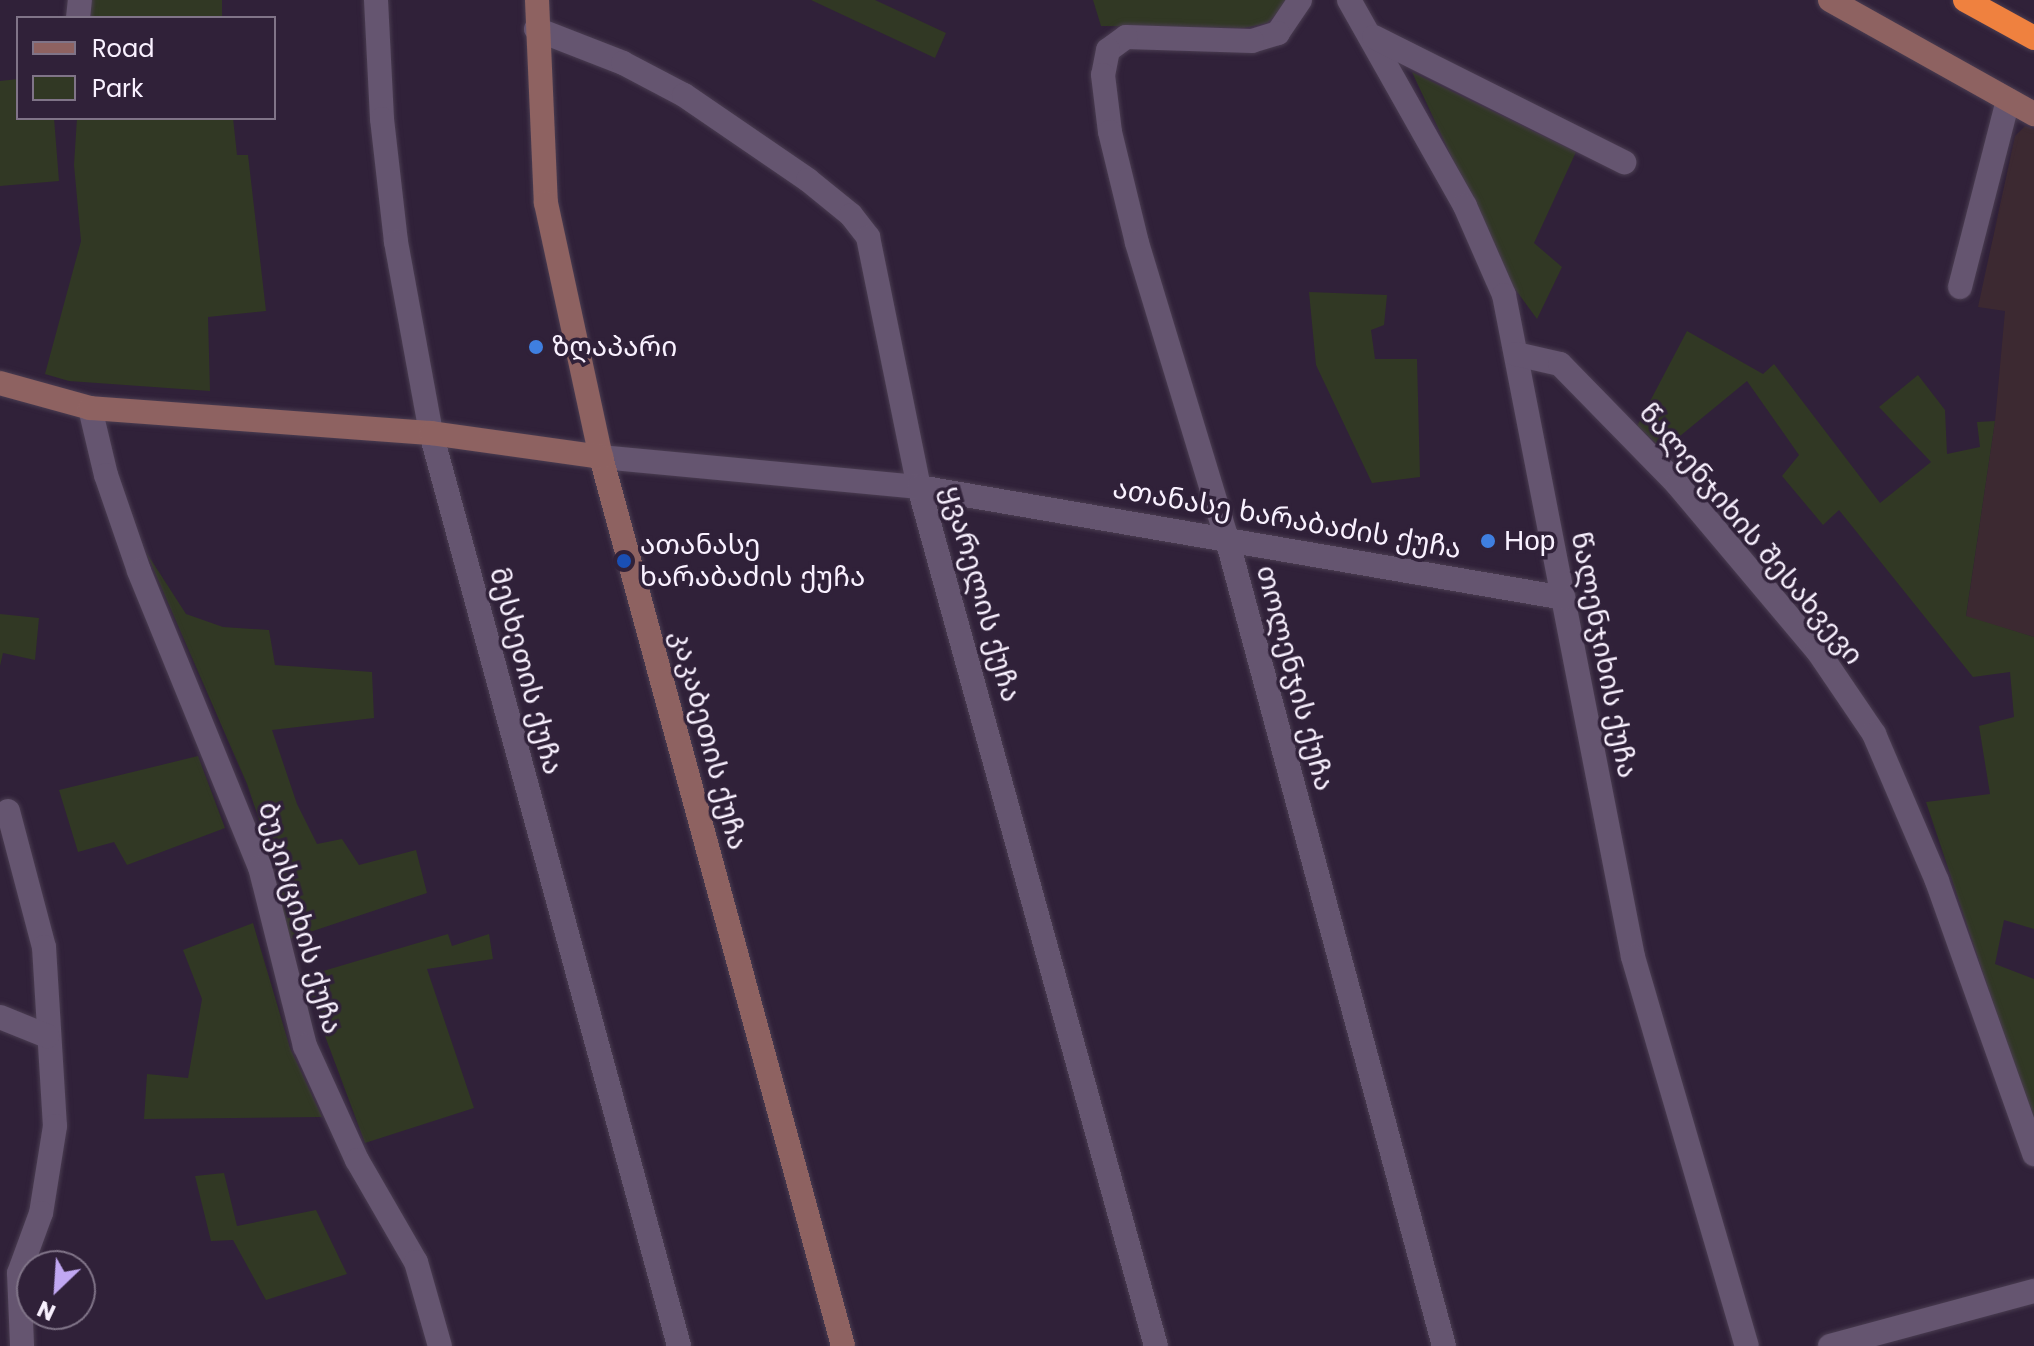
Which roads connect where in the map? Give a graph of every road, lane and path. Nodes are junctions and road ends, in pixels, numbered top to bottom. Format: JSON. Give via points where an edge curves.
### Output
{"nodes":[{"id":1,"x":376,"y":0,"type":"edge"},
{"id":2,"x":537,"y":0,"type":"edge"},
{"id":3,"x":1300,"y":0,"type":"edge"},
{"id":4,"x":1349,"y":0,"type":"edge"},
{"id":5,"x":1830,"y":0,"type":"edge"},
{"id":6,"x":1965,"y":0,"type":"edge"},
{"id":7,"x":536,"y":29,"type":"junction"},
{"id":8,"x":1374,"y":37,"type":"junction"},
{"id":9,"x":2034,"y":38,"type":"edge"},
{"id":10,"x":2008,"y":100,"type":"junction"},
{"id":11,"x":2034,"y":114,"type":"edge"},
{"id":12,"x":1624,"y":162,"type":"dead end"},
{"id":13,"x":1960,"y":287,"type":"dead end"},
{"id":14,"x":1516,"y":354,"type":"junction"},
{"id":15,"x":0,"y":383,"type":"edge"},
{"id":16,"x":90,"y":408,"type":"junction"},
{"id":17,"x":431,"y":433,"type":"junction"},
{"id":18,"x":601,"y":457,"type":"junction"},
{"id":19,"x":919,"y":487,"type":"junction"},
{"id":20,"x":1227,"y":539,"type":"junction"},
{"id":21,"x":1564,"y":598,"type":"junction"},
{"id":22,"x":8,"y":811,"type":"dead end"},
{"id":23,"x":0,"y":1017,"type":"edge"},
{"id":24,"x":47,"y":1036,"type":"junction"},
{"id":25,"x":2034,"y":1154,"type":"edge"},
{"id":26,"x":2034,"y":1291,"type":"edge"},
{"id":27,"x":22,"y":1346,"type":"edge"},
{"id":28,"x":440,"y":1346,"type":"edge"},
{"id":29,"x":679,"y":1346,"type":"edge"},
{"id":30,"x":843,"y":1346,"type":"edge"},
{"id":31,"x":1156,"y":1346,"type":"edge"},
{"id":32,"x":1444,"y":1346,"type":"edge"},
{"id":33,"x":1747,"y":1346,"type":"edge"},
{"id":34,"x":1830,"y":1346,"type":"edge"}],
"edges":[{"from":1,"to":17,"type":"street","name":"მესხეთის ქუჩა","via":[[396,242]]},
{"from":2,"to":7,"type":"street","name":"კაკაბეთის ქუჩა"},
{"from":3,"to":20,"type":"street","name":"თოლენჯის ქუჩა","via":[[1278,33],[1252,41],[1126,37],[1108,50],[1103,64],[1110,132],[1137,243]]},
{"from":4,"to":8,"type":"street","name":"წალენჯიხის ქუჩა"},
{"from":5,"to":10,"type":"street"},
{"from":6,"to":9,"type":"highway"},
{"from":7,"to":18,"type":"street","name":"კაკაბეთის ქუჩა","via":[[546,203]]},
{"from":7,"to":19,"type":"street","name":"ყვარელის ქუჩა","via":[[623,63],[684,95],[851,215],[868,237]]},
{"from":8,"to":12,"type":"street"},
{"from":8,"to":14,"type":"street","name":"წალენჯიხის ქუჩა","via":[[1465,206],[1504,295]]},
{"from":10,"to":11,"type":"street"},
{"from":10,"to":13,"type":"street"},
{"from":14,"to":21,"type":"street","name":"წალენჯიხის ქუჩა"},
{"from":14,"to":25,"type":"street","name":"წალენჯიხის შესახვევი","via":[[1560,364],[1677,484],[1817,650],[1874,734],[1937,881]]},
{"from":15,"to":16,"type":"street","name":"ათანასე ხარაბაძის ქუჩა"},
{"from":16,"to":17,"type":"street","name":"ათანასე ხარაბაძის ქუჩა"},
{"from":16,"to":28,"type":"street","name":"ბუკისციხის ქუჩა","via":[[139,571],[260,867],[305,1046],[357,1160],[416,1262]]},
{"from":17,"to":18,"type":"street","name":"ათანასე ხარაბაძის ქუჩა"},
{"from":17,"to":29,"type":"street","name":"მესხეთის ქუჩა"},
{"from":18,"to":19,"type":"street","name":"ათანასე ხარაბაძის ქუჩა"},
{"from":18,"to":30,"type":"street","name":"კაკაბეთის ქუჩა"},
{"from":19,"to":20,"type":"street","name":"ათანასე ხარაბაძის ქუჩა"},
{"from":19,"to":31,"type":"street","name":"ყვარელის ქუჩა"},
{"from":20,"to":21,"type":"street","name":"ათანასე ხარაბაძის ქუჩა"},
{"from":20,"to":32,"type":"street","name":"თოლენჯის ქუჩა"},
{"from":21,"to":33,"type":"street","name":"წალენჯიხის ქუჩა","via":[[1633,957]]},
{"from":22,"to":24,"type":"street","via":[[44,947]]},
{"from":23,"to":24,"type":"street"},
{"from":24,"to":27,"type":"street","via":[[55,1126],[41,1213],[19,1273]]},
{"from":26,"to":34,"type":"street"}]}
